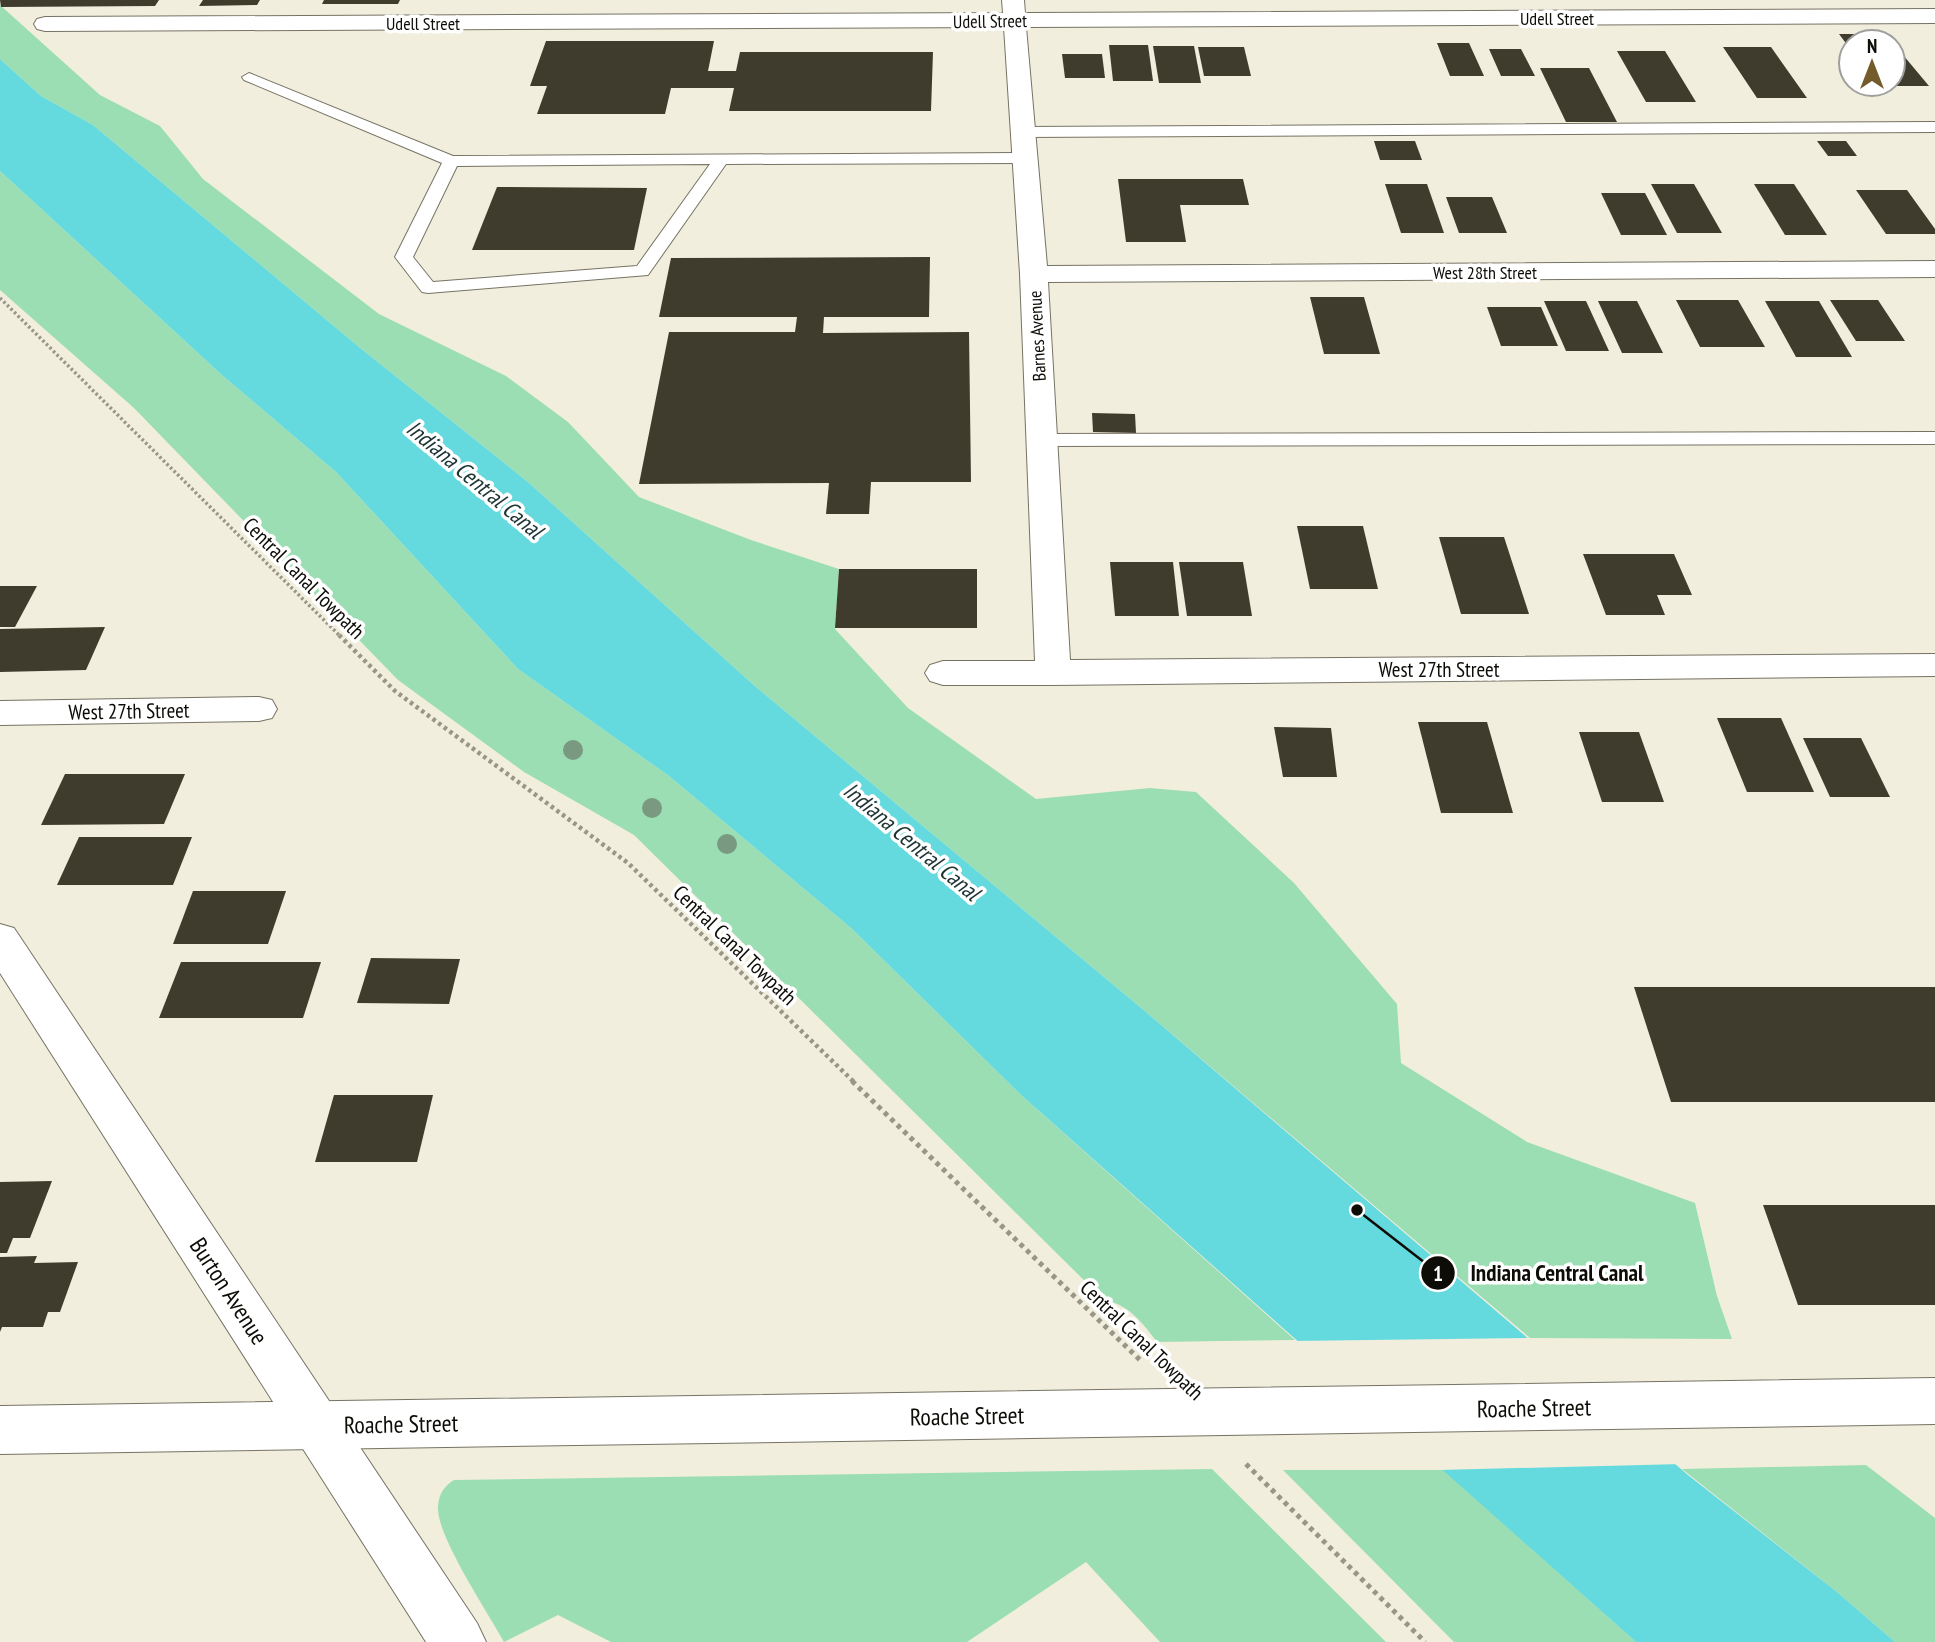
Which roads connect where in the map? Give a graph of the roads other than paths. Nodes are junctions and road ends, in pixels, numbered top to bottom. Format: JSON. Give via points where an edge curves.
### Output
{"nodes":[{"id":1,"x":1013,"y":10,"type":"edge"},
{"id":2,"x":1935,"y":16,"type":"edge"},
{"id":3,"x":46,"y":24,"type":"dead end"},
{"id":4,"x":249,"y":77,"type":"dead end"},
{"id":5,"x":1935,"y":127,"type":"edge"},
{"id":6,"x":1023,"y":132,"type":"junction"},
{"id":7,"x":1025,"y":158,"type":"junction"},
{"id":8,"x":721,"y":160,"type":"junction"},
{"id":9,"x":451,"y":161,"type":"junction"},
{"id":10,"x":1935,"y":269,"type":"edge"},
{"id":11,"x":1034,"y":274,"type":"junction"},
{"id":12,"x":1935,"y":438,"type":"edge"},
{"id":13,"x":1042,"y":440,"type":"junction"},
{"id":14,"x":1935,"y":665,"type":"edge"},
{"id":15,"x":943,"y":673,"type":"dead end"},
{"id":16,"x":1054,"y":673,"type":"junction"},
{"id":17,"x":259,"y":709,"type":"dead end"},
{"id":18,"x":0,"y":713,"type":"edge"},
{"id":19,"x":0,"y":939,"type":"edge"},
{"id":20,"x":1935,"y":1401,"type":"edge"},
{"id":21,"x":318,"y":1425,"type":"junction"},
{"id":22,"x":0,"y":1430,"type":"edge"},
{"id":23,"x":458,"y":1642,"type":"edge"}],
"edges":[{"from":1,"to":2,"type":"street","name":"Udell Street"},
{"from":1,"to":3,"type":"street","name":"Udell Street"},
{"from":1,"to":6,"type":"street","name":"Barnes Avenue"},
{"from":4,"to":9,"type":"lane"},
{"from":5,"to":6,"type":"lane"},
{"from":6,"to":7,"type":"street","name":"Barnes Avenue"},
{"from":7,"to":8,"type":"lane"},
{"from":7,"to":11,"type":"street","name":"Barnes Avenue"},
{"from":8,"to":9,"type":"lane"},
{"from":8,"to":9,"type":"lane","via":[[642,271],[428,288],[404,257]]},
{"from":10,"to":11,"type":"street","name":"West 28th Street"},
{"from":11,"to":13,"type":"street","name":"Barnes Avenue"},
{"from":12,"to":13,"type":"lane"},
{"from":13,"to":16,"type":"street","name":"Barnes Avenue"},
{"from":14,"to":16,"type":"street","name":"West 27th Street"},
{"from":15,"to":16,"type":"street","name":"West 27th Street"},
{"from":17,"to":18,"type":"street","name":"West 27th Street"},
{"from":19,"to":21,"type":"street","name":"Burton Avenue"},
{"from":20,"to":21,"type":"street","name":"Roache Street"},
{"from":21,"to":22,"type":"street","name":"Roache Street"},
{"from":21,"to":23,"type":"street","name":"Burton Avenue"}]}
